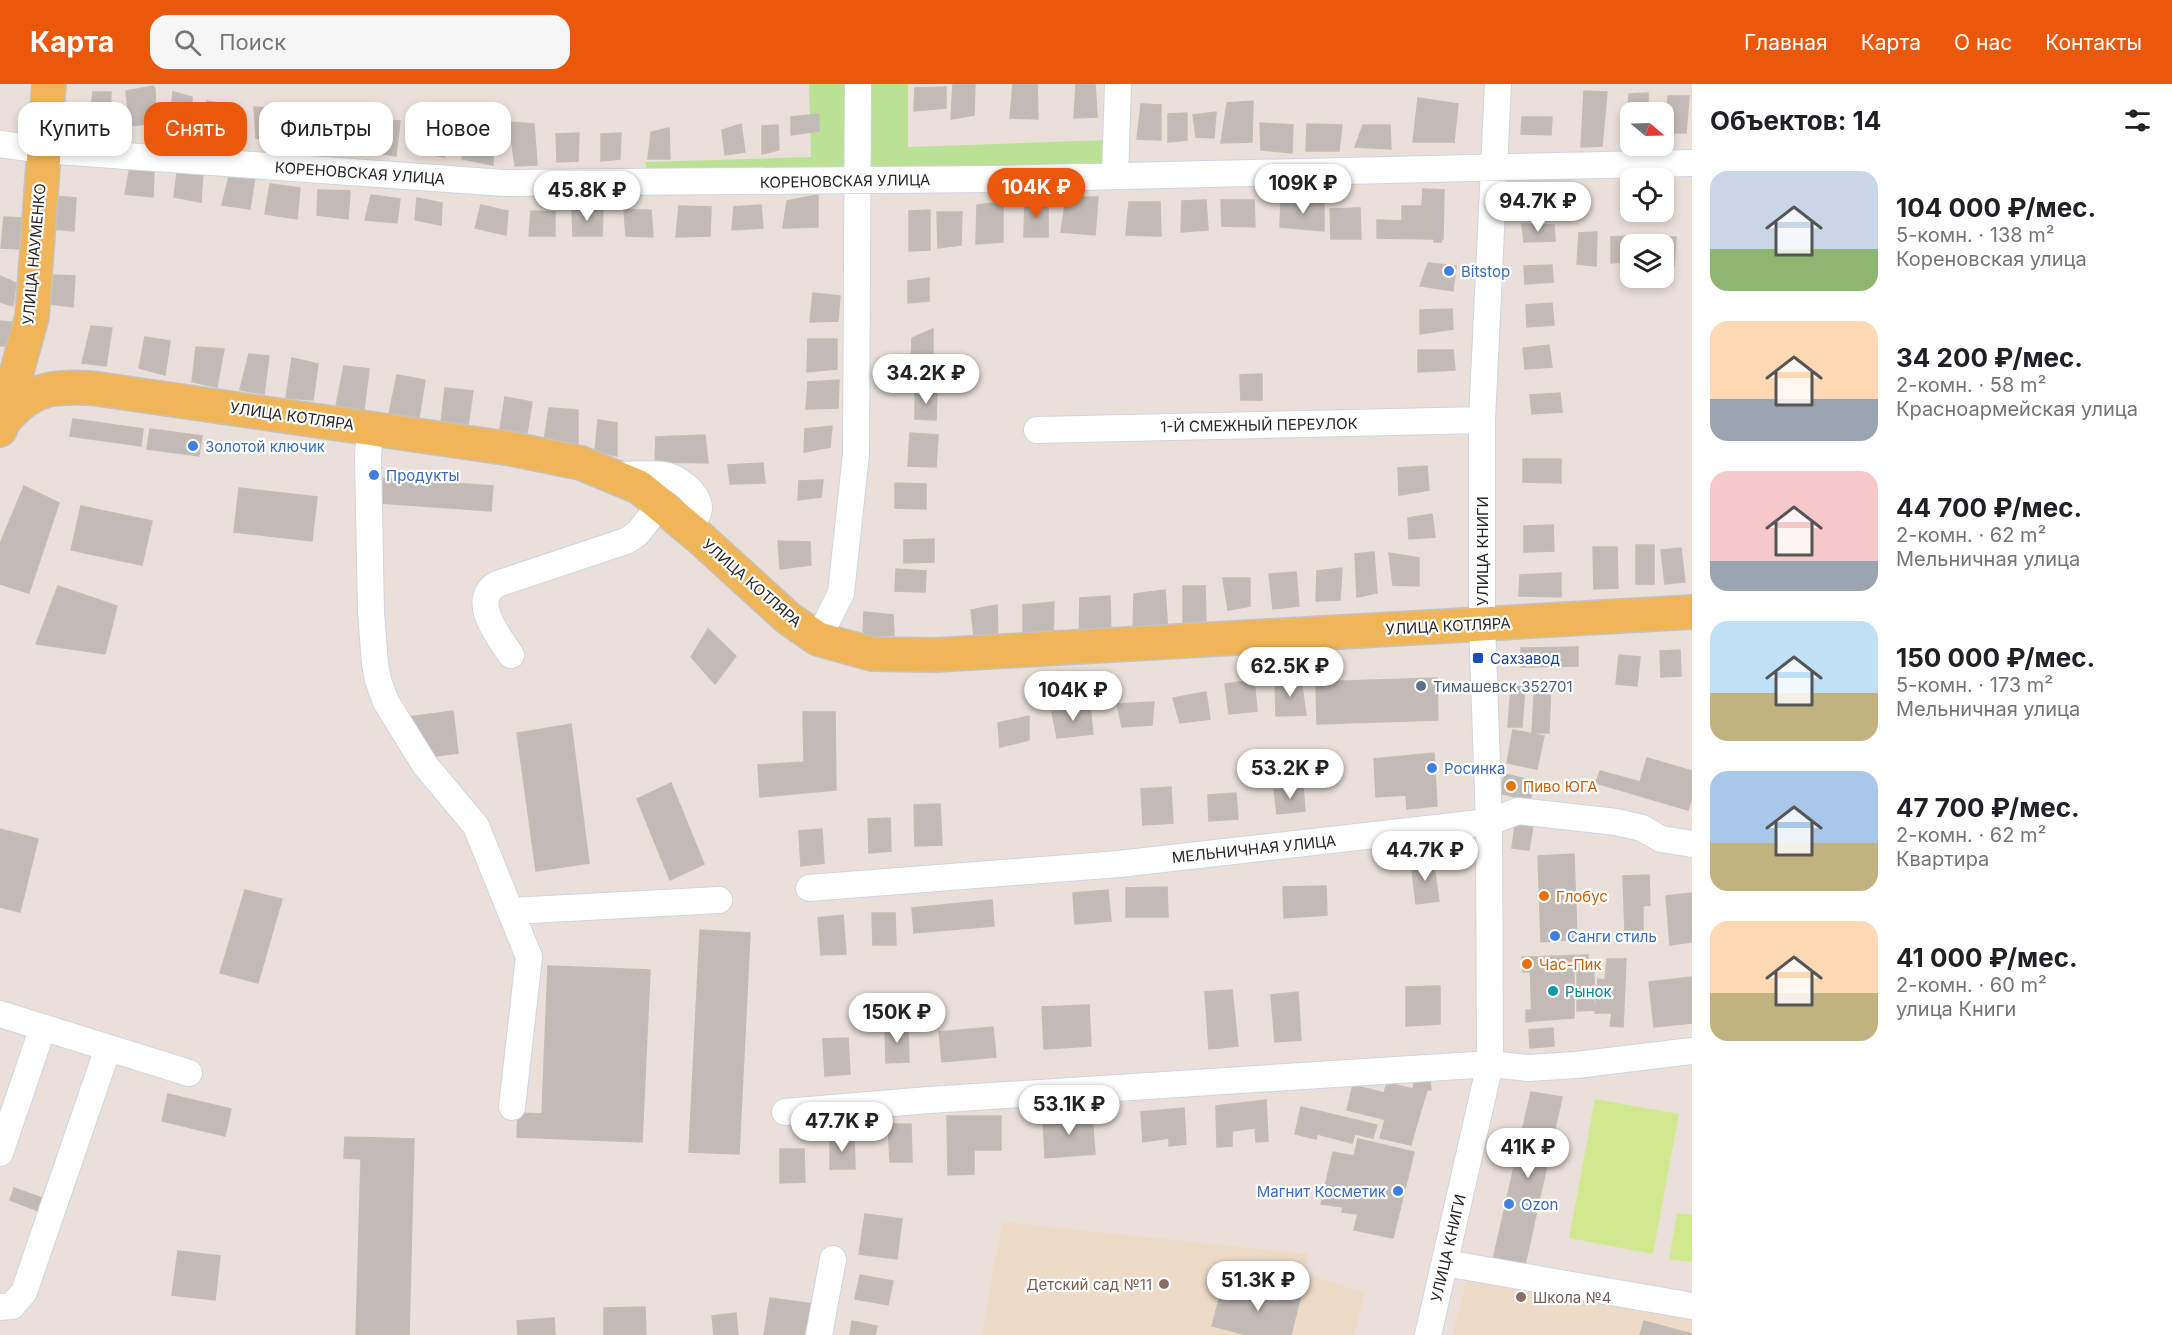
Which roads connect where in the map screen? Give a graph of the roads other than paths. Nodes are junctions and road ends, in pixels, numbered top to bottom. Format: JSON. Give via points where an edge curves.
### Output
{"nodes":[{"id":1,"x":49,"y":84,"type":"edge"},
{"id":2,"x":858,"y":84,"type":"edge"},
{"id":3,"x":1118,"y":84,"type":"edge"},
{"id":4,"x":1498,"y":84,"type":"edge"},
{"id":5,"x":47,"y":102,"type":"edge"},
{"id":6,"x":0,"y":144,"type":"edge"},
{"id":7,"x":18,"y":147,"type":"edge"},
{"id":8,"x":43,"y":156,"type":"edge"},
{"id":9,"x":127,"y":156,"type":"edge"},
{"id":10,"x":1692,"y":163,"type":"edge"},
{"id":11,"x":1494,"y":168,"type":"junction"},
{"id":12,"x":1115,"y":176,"type":"junction"},
{"id":13,"x":858,"y":181,"type":"junction"},
{"id":14,"x":9,"y":368,"type":"edge"},
{"id":15,"x":50,"y":388,"type":"joint"},
{"id":16,"x":1482,"y":420,"type":"junction"},
{"id":17,"x":2,"y":425,"type":"edge"},
{"id":18,"x":370,"y":428,"type":"junction"},
{"id":19,"x":1037,"y":430,"type":"dead end"},
{"id":20,"x":608,"y":475,"type":"junction"},
{"id":21,"x":660,"y":505,"type":"junction"},
{"id":22,"x":689,"y":529,"type":"junction"},
{"id":23,"x":1692,"y":612,"type":"edge"},
{"id":24,"x":1482,"y":624,"type":"junction"},
{"id":25,"x":818,"y":639,"type":"junction"},
{"id":26,"x":511,"y":655,"type":"dead end"},
{"id":27,"x":1489,"y":822,"type":"junction"},
{"id":28,"x":1692,"y":844,"type":"edge"},
{"id":29,"x":809,"y":888,"type":"dead end"},
{"id":30,"x":719,"y":900,"type":"dead end"},
{"id":31,"x":511,"y":911,"type":"junction"},
{"id":32,"x":0,"y":1014,"type":"edge"},
{"id":33,"x":42,"y":1027,"type":"junction"},
{"id":34,"x":108,"y":1048,"type":"junction"},
{"id":35,"x":1692,"y":1051,"type":"edge"},
{"id":36,"x":1490,"y":1064,"type":"junction"},
{"id":37,"x":189,"y":1073,"type":"dead end"},
{"id":38,"x":512,"y":1107,"type":"dead end"},
{"id":39,"x":785,"y":1112,"type":"dead end"},
{"id":40,"x":0,"y":1153,"type":"edge"},
{"id":41,"x":833,"y":1259,"type":"dead end"},
{"id":42,"x":1445,"y":1263,"type":"junction"},
{"id":43,"x":1692,"y":1306,"type":"edge"},
{"id":44,"x":0,"y":1307,"type":"edge"},
{"id":45,"x":819,"y":1335,"type":"edge"},
{"id":46,"x":1428,"y":1335,"type":"edge"}],
"edges":[{"from":1,"to":5,"type":"main road","name":"УЛИЦА НАУМЕНКО"},
{"from":2,"to":13,"type":"street"},
{"from":3,"to":12,"type":"street"},
{"from":4,"to":11,"type":"street","name":"УЛИЦА КНИГИ"},
{"from":6,"to":7,"type":"street","name":"КОРЕНОВСКАЯ УЛИЦА"},
{"from":8,"to":14,"type":"main road","name":"УЛИЦА НАУМЕНКО","via":[[32,317]]},
{"from":9,"to":13,"type":"street","name":"КОРЕНОВСКАЯ УЛИЦА","via":[[504,183]]},
{"from":10,"to":11,"type":"street","name":"КОРЕНОВСКАЯ УЛИЦА"},
{"from":11,"to":12,"type":"street","name":"КОРЕНОВСКАЯ УЛИЦА"},
{"from":11,"to":16,"type":"street","name":"УЛИЦА КНИГИ"},
{"from":12,"to":13,"type":"street","name":"КОРЕНОВСКАЯ УЛИЦА"},
{"from":13,"to":25,"type":"street","via":[[856,454],[841,593]]},
{"from":14,"to":17,"type":"main road","name":"УЛИЦА НАУМЕНКО"},
{"from":15,"to":17,"type":"main road","name":"УЛИЦА НАУМЕНКО","via":[[27,398]]},
{"from":15,"to":18,"type":"main road","name":"УЛИЦА КОТЛЯРА","via":[[91,388]]},
{"from":16,"to":19,"type":"street","name":"1-Й СМЕЖНЫЙ ПЕРЕУЛОК"},
{"from":16,"to":24,"type":"street","name":"УЛИЦА КНИГИ"},
{"from":18,"to":20,"type":"main road","name":"УЛИЦА КОТЛЯРА","via":[[512,449],[581,463]]},
{"from":18,"to":31,"type":"street","via":[[371,612],[378,680],[386,702],[425,765],[476,826]]},
{"from":20,"to":21,"type":"main road","name":"УЛИЦА КОТЛЯРА","via":[[639,488]]},
{"from":20,"to":22,"type":"street","via":[[663,475],[674,479],[698,501],[698,512]]},
{"from":21,"to":22,"type":"main road","name":"УЛИЦА КОТЛЯРА"},
{"from":21,"to":26,"type":"street","via":[[637,534],[626,541],[490,589],[486,608],[493,629]]},
{"from":22,"to":25,"type":"main road","name":"УЛИЦА КОТЛЯРА","via":[[788,618]]},
{"from":23,"to":24,"type":"main road","name":"УЛИЦА КОТЛЯРА"},
{"from":24,"to":25,"type":"main road","name":"УЛИЦА КОТЛЯРА","via":[[935,655],[872,654]]},
{"from":24,"to":27,"type":"street","name":"УЛИЦА КНИГИ"},
{"from":27,"to":28,"type":"street","name":"МЕЛЬНИЧНАЯ УЛИЦА","via":[[1518,811],[1616,822],[1642,828],[1661,839]]},
{"from":27,"to":29,"type":"street","name":"МЕЛЬНИЧНАЯ УЛИЦА","via":[[1119,864]]},
{"from":27,"to":36,"type":"street","name":"УЛИЦА КНИГИ"},
{"from":30,"to":31,"type":"street"},
{"from":31,"to":38,"type":"street","via":[[529,957]]},
{"from":32,"to":33,"type":"street"},
{"from":33,"to":34,"type":"street"},
{"from":33,"to":40,"type":"street"},
{"from":34,"to":37,"type":"street"},
{"from":34,"to":44,"type":"street","via":[[24,1292],[12,1306]]},
{"from":35,"to":36,"type":"street","via":[[1576,1065],[1528,1068]]},
{"from":36,"to":39,"type":"street"},
{"from":36,"to":42,"type":"street","name":"УЛИЦА КНИГИ"},
{"from":41,"to":45,"type":"street"},
{"from":42,"to":43,"type":"street"},
{"from":42,"to":46,"type":"street","name":"УЛИЦА КНИГИ"}]}
